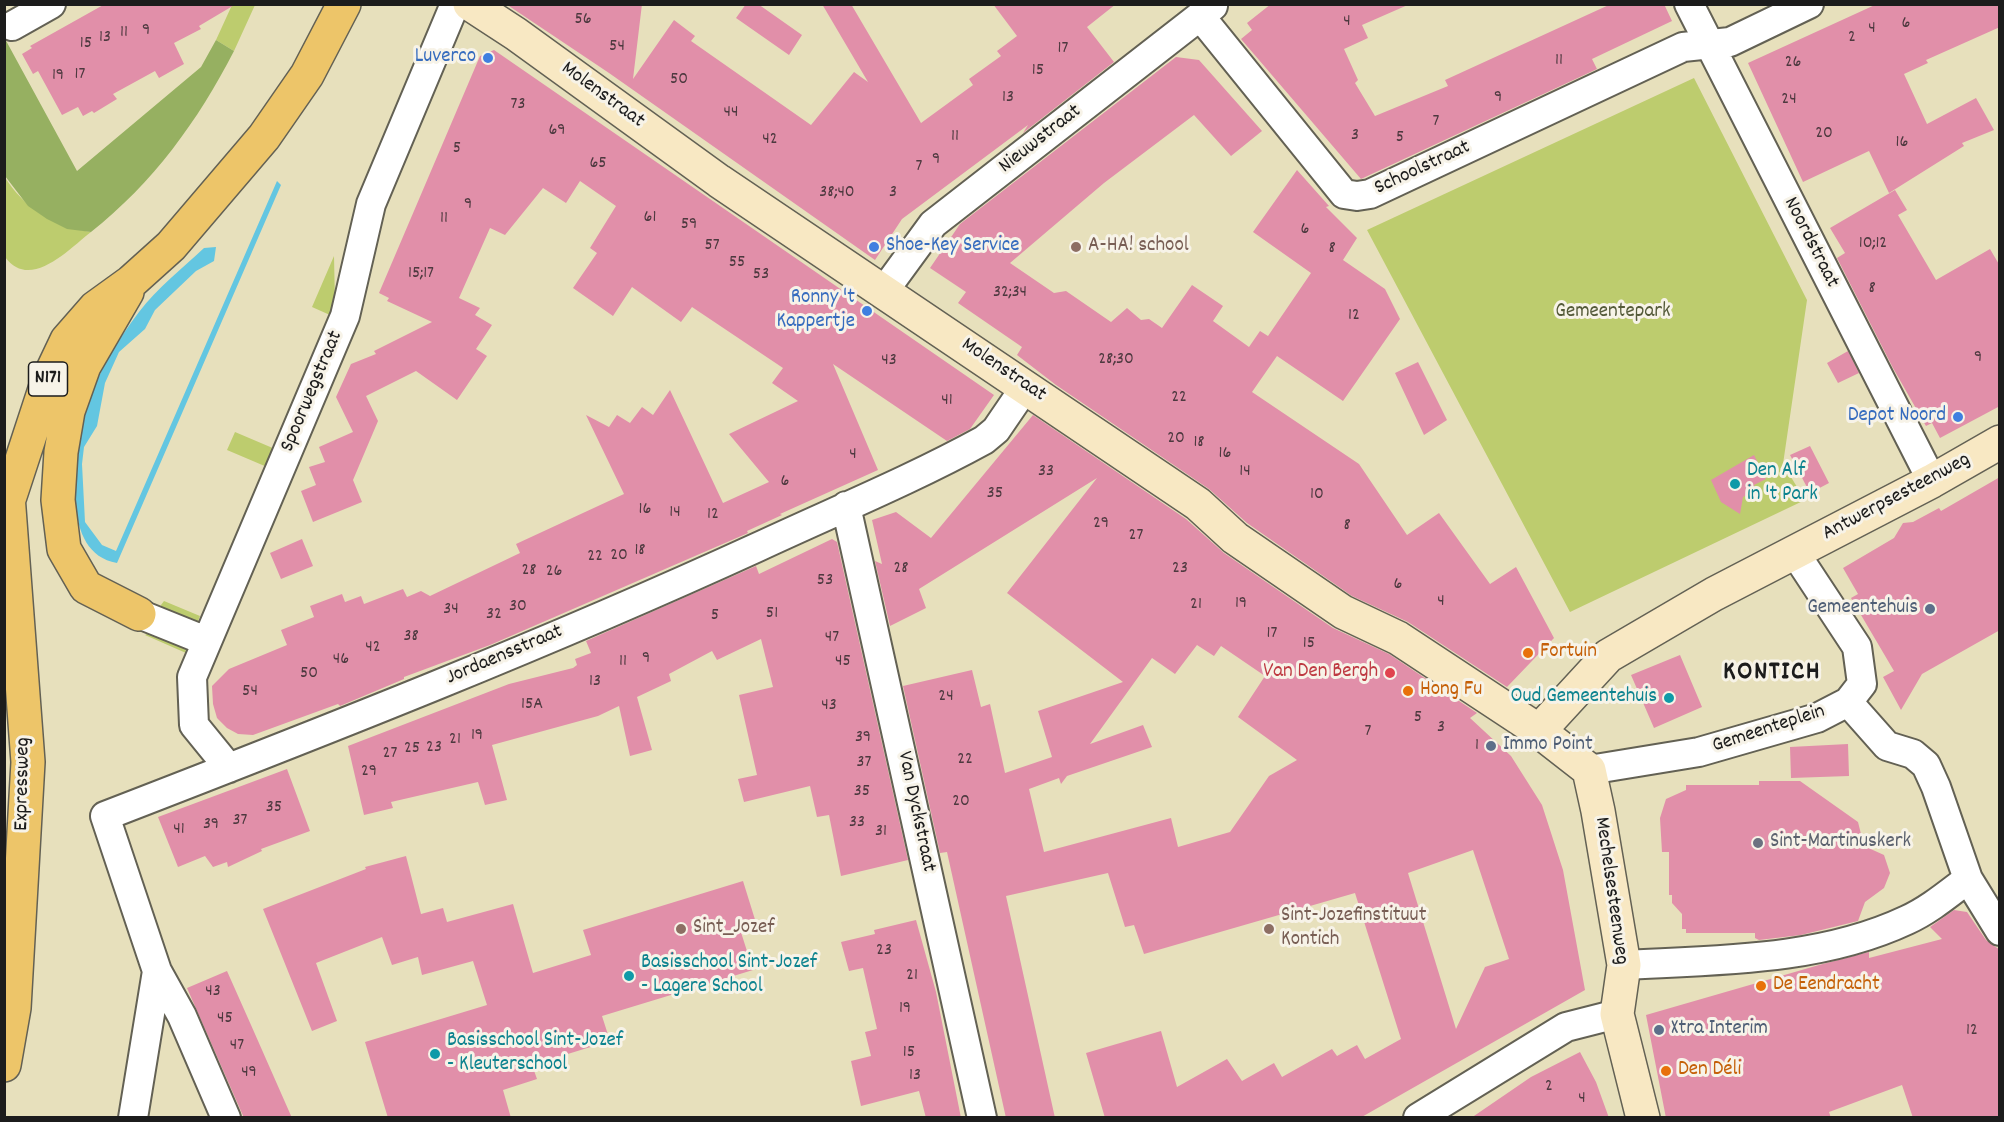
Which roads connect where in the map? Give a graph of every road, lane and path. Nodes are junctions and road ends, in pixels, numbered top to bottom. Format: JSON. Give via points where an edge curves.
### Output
{"nodes":[{"id":1,"x":51,"y":4,"type":"edge"},
{"id":2,"x":344,"y":4,"type":"edge"},
{"id":3,"x":456,"y":4,"type":"edge"},
{"id":4,"x":470,"y":4,"type":"edge"},
{"id":5,"x":1689,"y":4,"type":"edge"},
{"id":6,"x":1809,"y":4,"type":"edge"},
{"id":7,"x":1207,"y":10,"type":"edge"},
{"id":8,"x":12,"y":26,"type":"dead end"},
{"id":9,"x":1709,"y":46,"type":"junction"},
{"id":10,"x":131,"y":282,"type":"junction"},
{"id":11,"x":884,"y":291,"type":"junction"},
{"id":12,"x":1026,"y":386,"type":"junction"},
{"id":13,"x":2000,"y":442,"type":"edge"},
{"id":14,"x":4,"y":457,"type":"edge"},
{"id":15,"x":1932,"y":481,"type":"junction"},
{"id":16,"x":8,"y":502,"type":"junction"},
{"id":17,"x":846,"y":506,"type":"junction"},
{"id":18,"x":1795,"y":553,"type":"junction"},
{"id":19,"x":139,"y":614,"type":"joint"},
{"id":20,"x":206,"y":641,"type":"junction"},
{"id":21,"x":1848,"y":702,"type":"junction"},
{"id":22,"x":1539,"y":731,"type":"junction"},
{"id":23,"x":229,"y":768,"type":"junction"},
{"id":24,"x":1589,"y":770,"type":"junction"},
{"id":25,"x":1968,"y":879,"type":"junction"},
{"id":26,"x":2000,"y":931,"type":"edge"},
{"id":27,"x":1624,"y":965,"type":"junction"},
{"id":28,"x":157,"y":971,"type":"junction"},
{"id":29,"x":1617,"y":1014,"type":"junction"},
{"id":30,"x":4,"y":1065,"type":"edge"},
{"id":31,"x":133,"y":1118,"type":"edge"},
{"id":32,"x":226,"y":1118,"type":"edge"},
{"id":33,"x":982,"y":1118,"type":"edge"},
{"id":34,"x":1418,"y":1118,"type":"edge"},
{"id":35,"x":1643,"y":1118,"type":"edge"}],
"edges":[{"from":1,"to":8,"type":"street"},
{"from":2,"to":10,"type":"highway","number":"N171","via":[[307,75],[264,137],[171,246]]},
{"from":3,"to":20,"type":"street","name":"Spoorwegstraat","via":[[371,204],[345,316]]},
{"from":4,"to":11,"type":"street","name":"Molenstraat","via":[[719,181]]},
{"from":5,"to":9,"type":"street","name":"Noordstraat"},
{"from":6,"to":9,"type":"street","name":"Schoolstraat","via":[[1730,42]]},
{"from":7,"to":9,"type":"street","name":"Schoolstraat","via":[[1344,194],[1357,196],[1370,194],[1683,47]]},
{"from":7,"to":11,"type":"street","name":"Nieuwstraat","via":[[933,224]]},
{"from":9,"to":15,"type":"street","name":"Noordstraat"},
{"from":10,"to":16,"type":"highway","number":"N171","via":[[95,308],[67,340],[48,380]]},
{"from":10,"to":19,"type":"highway","via":[[84,366],[68,411],[58,500],[64,549],[86,587]]},
{"from":11,"to":12,"type":"street","name":"Molenstraat"},
{"from":12,"to":17,"type":"street","name":"Jordaensstraat","via":[[996,430],[984,440]]},
{"from":12,"to":22,"type":"street","name":"Molenstraat","via":[[1198,504],[1235,538],[1343,612],[1398,638]]},
{"from":13,"to":15,"type":"street","name":"Antwerpsesteenweg"},
{"from":14,"to":16,"type":"highway","number":"N171"},
{"from":15,"to":18,"type":"street","name":"Antwerpsesteenweg"},
{"from":16,"to":30,"type":"highway","name":"Expressweg","number":"N171","via":[[28,762],[14,1008]]},
{"from":17,"to":23,"type":"street","name":"Jordaensstraat","via":[[601,616]]},
{"from":17,"to":33,"type":"street","name":"Van Dyckstraat"},
{"from":18,"to":21,"type":"street","name":"Gemeenteplein","via":[[1857,647],[1862,684]]},
{"from":18,"to":22,"type":"street","via":[[1714,594],[1608,656]]},
{"from":19,"to":20,"type":"street"},
{"from":20,"to":23,"type":"street","name":"Spoorwegstraat","via":[[192,677],[194,725]]},
{"from":21,"to":24,"type":"street","name":"Gemeenteplein","via":[[1817,718],[1699,752]]},
{"from":21,"to":25,"type":"street","via":[[1887,746],[1912,754],[1926,765]]},
{"from":22,"to":24,"type":"street"},
{"from":23,"to":28,"type":"street","name":"Jordaensstraat","via":[[105,816]]},
{"from":24,"to":27,"type":"street","name":"Mechelsesteenweg"},
{"from":25,"to":26,"type":"street"},
{"from":25,"to":27,"type":"street","via":[[1909,919],[1879,932],[1790,954]]},
{"from":27,"to":29,"type":"street","name":"Mechelsesteenweg"},
{"from":28,"to":31,"type":"street","name":"Jordaensstraat"},
{"from":28,"to":32,"type":"street","name":"Jordaensstraat","via":[[182,1016]]},
{"from":29,"to":34,"type":"street","via":[[1566,1027]]},
{"from":29,"to":35,"type":"street","name":"Mechelsesteenweg"}]}
